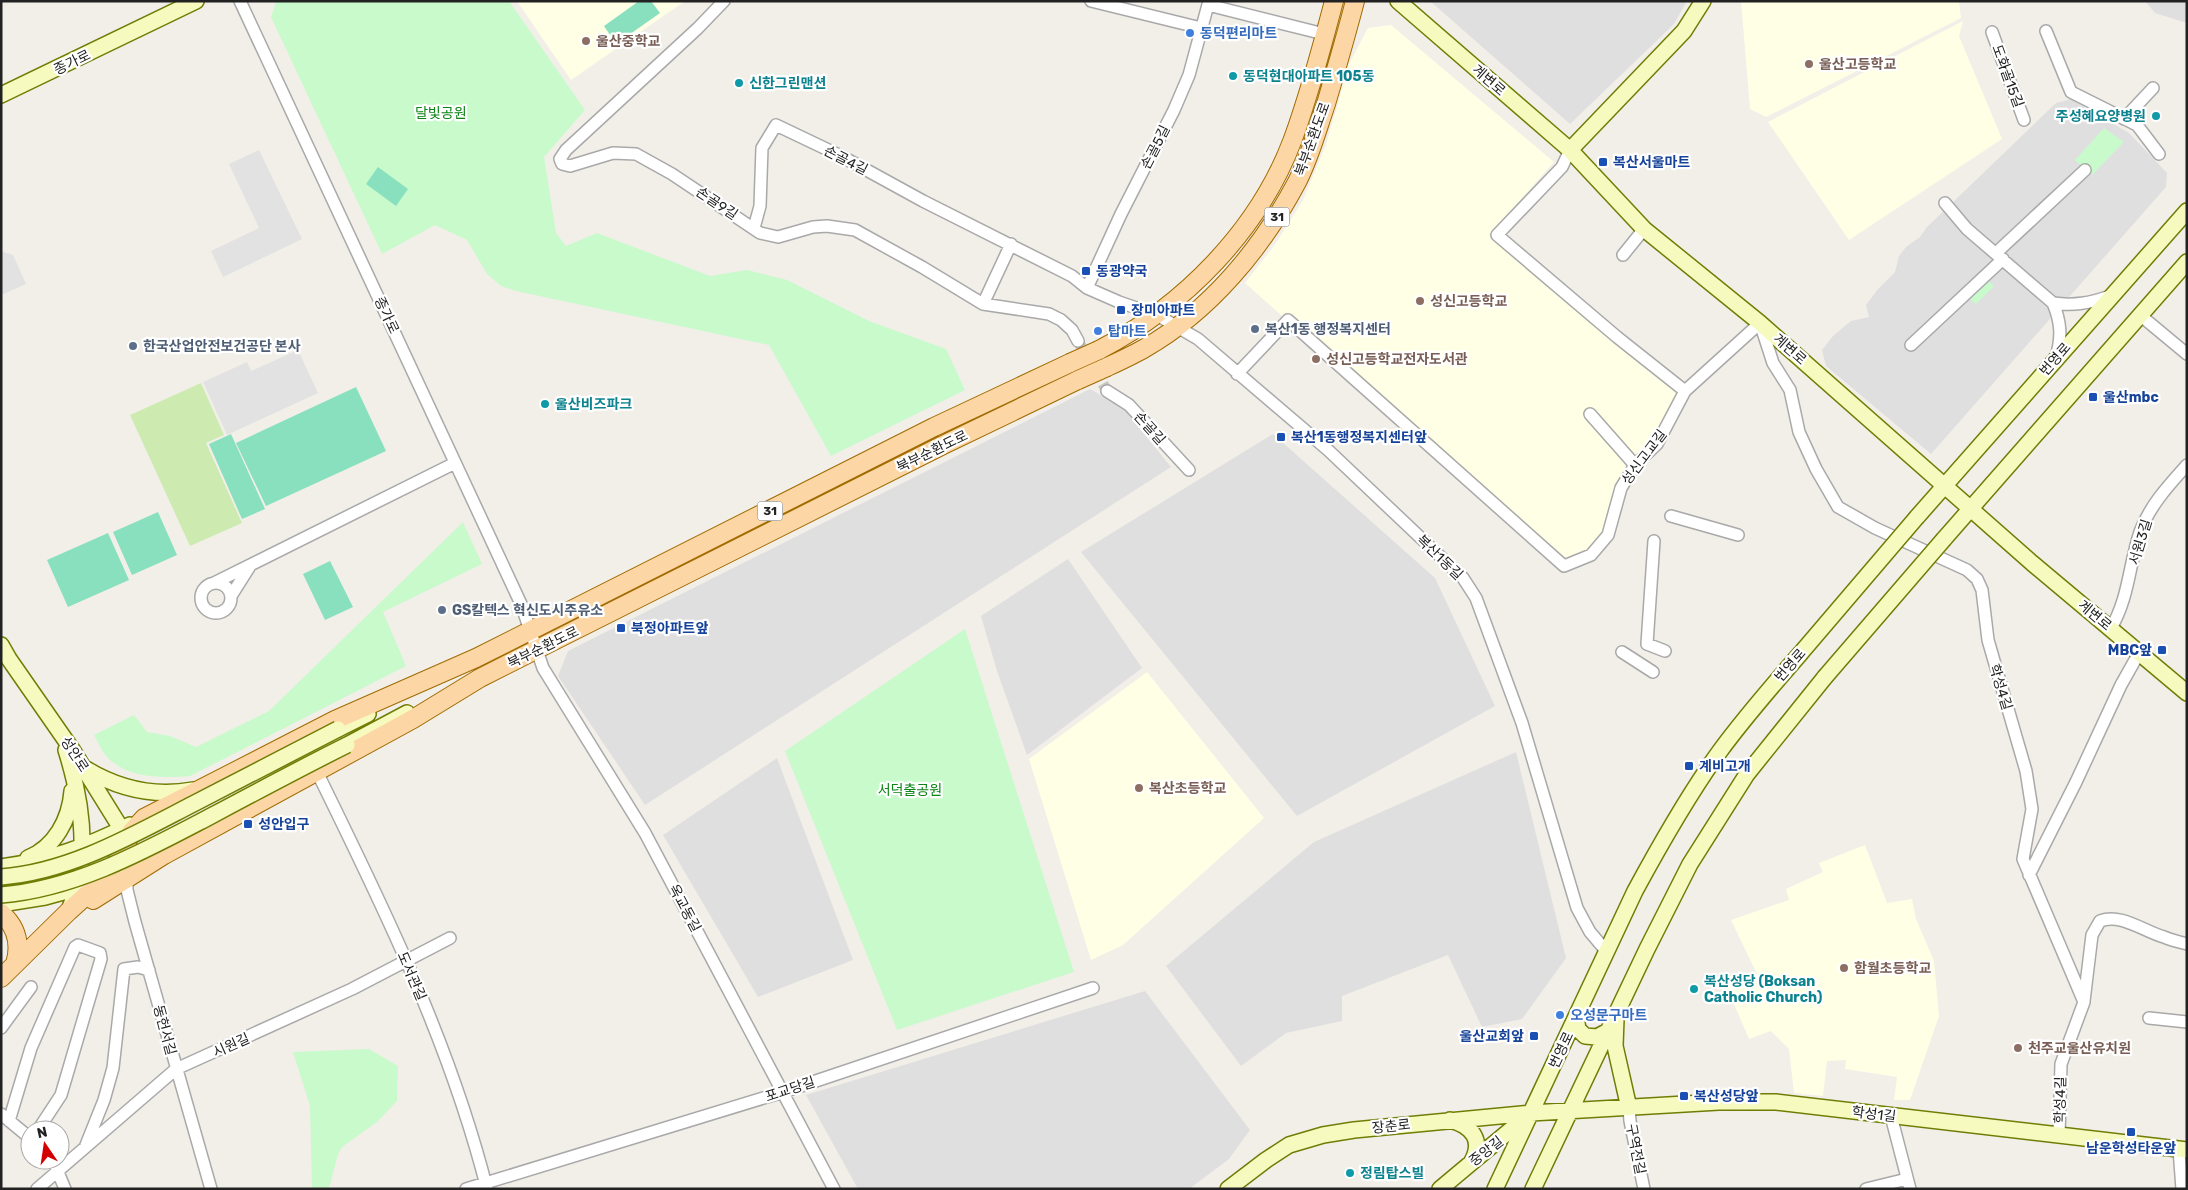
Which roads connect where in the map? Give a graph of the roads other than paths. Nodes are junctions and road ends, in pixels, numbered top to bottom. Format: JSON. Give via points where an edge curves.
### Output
{"nodes":[{"id":1,"x":196,"y":1,"type":"edge"},
{"id":2,"x":240,"y":1,"type":"edge"},
{"id":3,"x":724,"y":1,"type":"edge"},
{"id":4,"x":1091,"y":1,"type":"edge"},
{"id":5,"x":1334,"y":1,"type":"edge"},
{"id":6,"x":1355,"y":1,"type":"edge"},
{"id":7,"x":1398,"y":1,"type":"edge"},
{"id":8,"x":1703,"y":1,"type":"edge"},
{"id":9,"x":1208,"y":3,"type":"edge"},
{"id":10,"x":1201,"y":28,"type":"junction"},
{"id":11,"x":2046,"y":31,"type":"dead end"},
{"id":12,"x":1992,"y":32,"type":"dead end"},
{"id":13,"x":1324,"y":34,"type":"junction"},
{"id":14,"x":2153,"y":88,"type":"dead end"},
{"id":15,"x":1,"y":95,"type":"edge"},
{"id":16,"x":2124,"y":119,"type":"junction"},
{"id":17,"x":2024,"y":120,"type":"dead end"},
{"id":18,"x":1570,"y":150,"type":"junction"},
{"id":19,"x":2159,"y":154,"type":"dead end"},
{"id":20,"x":2085,"y":170,"type":"dead end"},
{"id":21,"x":1945,"y":203,"type":"dead end"},
{"id":22,"x":2187,"y":211,"type":"edge"},
{"id":23,"x":754,"y":228,"type":"junction"},
{"id":24,"x":1644,"y":230,"type":"junction"},
{"id":25,"x":1011,"y":244,"type":"junction"},
{"id":26,"x":1623,"y":255,"type":"dead end"},
{"id":27,"x":2000,"y":256,"type":"junction"},
{"id":28,"x":2187,"y":262,"type":"edge"},
{"id":29,"x":1087,"y":288,"type":"junction"},
{"id":30,"x":2110,"y":296,"type":"junction"},
{"id":31,"x":2053,"y":303,"type":"junction"},
{"id":32,"x":983,"y":304,"type":"junction"},
{"id":33,"x":1157,"y":315,"type":"junction"},
{"id":34,"x":2140,"y":315,"type":"junction"},
{"id":35,"x":1760,"y":323,"type":"junction"},
{"id":36,"x":1178,"y":326,"type":"junction"},
{"id":37,"x":1078,"y":341,"type":"tunnel mouth"},
{"id":38,"x":1912,"y":344,"type":"dead end"},
{"id":39,"x":2187,"y":354,"type":"edge"},
{"id":40,"x":2056,"y":358,"type":"junction"},
{"id":41,"x":1237,"y":374,"type":"junction"},
{"id":42,"x":1107,"y":391,"type":"tunnel mouth"},
{"id":43,"x":1685,"y":391,"type":"junction"},
{"id":44,"x":1590,"y":414,"type":"dead end"},
{"id":45,"x":455,"y":463,"type":"junction"},
{"id":46,"x":1634,"y":465,"type":"junction"},
{"id":47,"x":2187,"y":465,"type":"edge"},
{"id":48,"x":1189,"y":470,"type":"dead end"},
{"id":49,"x":1944,"y":486,"type":"junction"},
{"id":50,"x":1971,"y":508,"type":"junction"},
{"id":51,"x":1671,"y":516,"type":"dead end"},
{"id":52,"x":1738,"y":535,"type":"dead end"},
{"id":53,"x":1654,"y":541,"type":"dead end"},
{"id":54,"x":251,"y":565,"type":"junction"},
{"id":55,"x":214,"y":582,"type":"junction"},
{"id":56,"x":231,"y":596,"type":"junction"},
{"id":57,"x":2110,"y":628,"type":"junction"},
{"id":58,"x":530,"y":630,"type":"junction"},
{"id":59,"x":1,"y":645,"type":"edge"},
{"id":60,"x":536,"y":650,"type":"junction"},
{"id":61,"x":1665,"y":651,"type":"dead end"},
{"id":62,"x":1622,"y":652,"type":"dead end"},
{"id":63,"x":2140,"y":652,"type":"junction"},
{"id":64,"x":471,"y":660,"type":"junction"},
{"id":65,"x":1653,"y":672,"type":"dead end"},
{"id":66,"x":480,"y":678,"type":"junction"},
{"id":67,"x":2187,"y":692,"type":"edge"},
{"id":68,"x":77,"y":767,"type":"junction"},
{"id":69,"x":317,"y":772,"type":"junction"},
{"id":70,"x":202,"y":788,"type":"junction"},
{"id":71,"x":125,"y":834,"type":"junction"},
{"id":72,"x":83,"y":848,"type":"junction"},
{"id":73,"x":164,"y":854,"type":"junction"},
{"id":74,"x":2,"y":870,"type":"edge"},
{"id":75,"x":127,"y":875,"type":"junction"},
{"id":76,"x":2029,"y":875,"type":"junction"},
{"id":77,"x":107,"y":884,"type":"junction"},
{"id":78,"x":77,"y":889,"type":"junction"},
{"id":79,"x":1,"y":895,"type":"edge"},
{"id":80,"x":1,"y":904,"type":"edge"},
{"id":81,"x":69,"y":910,"type":"junction"},
{"id":82,"x":1,"y":913,"type":"edge"},
{"id":83,"x":54,"y":927,"type":"junction"},
{"id":84,"x":450,"y":938,"type":"dead end"},
{"id":85,"x":2187,"y":944,"type":"edge"},
{"id":86,"x":1607,"y":952,"type":"junction"},
{"id":87,"x":406,"y":961,"type":"junction"},
{"id":88,"x":16,"y":964,"type":"junction"},
{"id":89,"x":149,"y":970,"type":"junction"},
{"id":90,"x":1,"y":978,"type":"edge"},
{"id":91,"x":31,"y":987,"type":"dead end"},
{"id":92,"x":1093,"y":988,"type":"dead end"},
{"id":93,"x":2084,"y":1002,"type":"junction"},
{"id":94,"x":1617,"y":1010,"type":"junction"},
{"id":95,"x":1576,"y":1017,"type":"junction"},
{"id":96,"x":2149,"y":1018,"type":"dead end"},
{"id":97,"x":2187,"y":1022,"type":"edge"},
{"id":98,"x":1,"y":1028,"type":"edge"},
{"id":99,"x":1608,"y":1031,"type":"junction"},
{"id":100,"x":176,"y":1069,"type":"junction"},
{"id":101,"x":783,"y":1092,"type":"junction"},
{"id":102,"x":1629,"y":1108,"type":"junction"},
{"id":103,"x":1569,"y":1112,"type":"junction"},
{"id":104,"x":1531,"y":1113,"type":"junction"},
{"id":105,"x":1891,"y":1116,"type":"junction"},
{"id":106,"x":5,"y":1118,"type":"edge"},
{"id":107,"x":45,"y":1120,"type":"edge"},
{"id":108,"x":1449,"y":1120,"type":"junction"},
{"id":109,"x":20,"y":1130,"type":"edge"},
{"id":110,"x":2059,"y":1135,"type":"junction"},
{"id":111,"x":84,"y":1148,"type":"junction"},
{"id":112,"x":2183,"y":1150,"type":"edge"},
{"id":113,"x":1471,"y":1163,"type":"junction"},
{"id":114,"x":58,"y":1171,"type":"junction"},
{"id":115,"x":1908,"y":1184,"type":"edge"},
{"id":116,"x":486,"y":1186,"type":"edge"},
{"id":117,"x":37,"y":1189,"type":"edge"},
{"id":118,"x":65,"y":1189,"type":"edge"},
{"id":119,"x":211,"y":1189,"type":"edge"},
{"id":120,"x":466,"y":1189,"type":"edge"},
{"id":121,"x":834,"y":1189,"type":"edge"},
{"id":122,"x":1228,"y":1189,"type":"edge"},
{"id":123,"x":1440,"y":1189,"type":"edge"},
{"id":124,"x":1495,"y":1189,"type":"edge"},
{"id":125,"x":1533,"y":1189,"type":"edge"},
{"id":126,"x":1644,"y":1189,"type":"edge"},
{"id":127,"x":1866,"y":1189,"type":"edge"},
{"id":128,"x":2182,"y":1189,"type":"edge"}],
"edges":[{"from":1,"to":15,"type":"main road","name":"종가로"},
{"from":2,"to":45,"type":"street","name":"종가로"},
{"from":3,"to":23,"type":"street","name":"손골9길","via":[[560,159],[562,164],[570,166],[613,153],[636,154]]},
{"from":4,"to":10,"type":"street"},
{"from":5,"to":13,"type":"main road","name":"북부순환도로","number":"31"},
{"from":6,"to":36,"type":"main road","name":"북부순환도로","number":"31","via":[[1312,147],[1297,181],[1277,217],[1237,269]]},
{"from":7,"to":18,"type":"main road","name":"계변로"},
{"from":8,"to":18,"type":"main road","via":[[1684,31]]},
{"from":9,"to":10,"type":"street","name":"손골5길"},
{"from":9,"to":13,"type":"street"},
{"from":10,"to":29,"type":"street","name":"손골5길","via":[[1174,110]]},
{"from":11,"to":16,"type":"street","via":[[2071,92]]},
{"from":12,"to":17,"type":"street","name":"도화골15길"},
{"from":13,"to":33,"type":"main road","name":"북부순환도로","number":"31","via":[[1292,141],[1258,206],[1220,256]]},
{"from":14,"to":16,"type":"street"},
{"from":16,"to":19,"type":"street","via":[[2137,125]]},
{"from":18,"to":24,"type":"main road","name":"계변로"},
{"from":18,"to":43,"type":"street","via":[[1562,168],[1497,235]]},
{"from":20,"to":27,"type":"street"},
{"from":21,"to":27,"type":"street","via":[[1967,229]]},
{"from":22,"to":30,"type":"main road","name":"번영로"},
{"from":23,"to":25,"type":"street","name":"손골4길","via":[[760,206],[762,148],[776,125]]},
{"from":23,"to":32,"type":"street","name":"손골9길","via":[[778,237],[813,227],[855,230]]},
{"from":24,"to":26,"type":"street"},
{"from":24,"to":35,"type":"main road","name":"계변로"},
{"from":25,"to":29,"type":"street","name":"손골4길","via":[[1072,276]]},
{"from":25,"to":32,"type":"street"},
{"from":27,"to":31,"type":"street"},
{"from":27,"to":38,"type":"street"},
{"from":28,"to":34,"type":"main road"},
{"from":29,"to":33,"type":"street","name":"손골4길"},
{"from":30,"to":31,"type":"street","via":[[2070,306]]},
{"from":30,"to":40,"type":"main road","name":"번영로"},
{"from":31,"to":40,"type":"street","via":[[2060,329]]},
{"from":32,"to":37,"type":"street","name":"손골9길","via":[[1050,314],[1072,330]]},
{"from":33,"to":36,"type":"street","name":"복산1동길"},
{"from":33,"to":58,"type":"main road","name":"북부순환도로","number":"31","bridge":true,"via":[[1099,350],[934,427]]},
{"from":34,"to":39,"type":"street"},
{"from":34,"to":50,"type":"main road"},
{"from":35,"to":43,"type":"street","name":"성신고교길"},
{"from":35,"to":49,"type":"main road","name":"계변로"},
{"from":35,"to":76,"type":"street","name":"학성4길","via":[[1773,363],[1790,390],[1799,432],[1838,507],[1875,528],[1967,570],[1977,579],[1982,590],[1988,640],[1998,680],[2026,771],[2032,809],[2023,859]]},
{"from":36,"to":41,"type":"street","name":"복산1동길","via":[[1198,339]]},
{"from":36,"to":60,"type":"main road","name":"북부순환도로","number":"31","bridge":true,"via":[[1145,348],[943,445]]},
{"from":40,"to":49,"type":"main road","name":"번영로"},
{"from":41,"to":46,"type":"street","name":"성신고교길","via":[[1288,320],[1564,566],[1591,555],[1608,535],[1621,488]]},
{"from":41,"to":86,"type":"street","name":"복산1동길","via":[[1328,450],[1463,578],[1476,598],[1522,723],[1577,908],[1590,932]]},
{"from":42,"to":48,"type":"street","name":"손골길","via":[[1129,405]]},
{"from":43,"to":46,"type":"street","name":"성신고교길","via":[[1657,444]]},
{"from":44,"to":46,"type":"street"},
{"from":45,"to":54,"type":"street"},
{"from":45,"to":58,"type":"street","name":"종가로","via":[[522,604]]},
{"from":47,"to":57,"type":"street","name":"서원3길","via":[[2147,516],[2123,603]]},
{"from":49,"to":50,"type":"main road","name":"계변로"},
{"from":49,"to":86,"type":"main road","name":"번영로","bridge":true,"via":[[1720,751],[1690,794]]},
{"from":50,"to":57,"type":"main road","name":"계변로"},
{"from":50,"to":94,"type":"main road","bridge":true,"via":[[1825,677],[1747,774],[1682,878]]},
{"from":51,"to":52,"type":"street"},
{"from":53,"to":61,"type":"street","via":[[1647,644]]},
{"from":54,"to":55,"type":"street"},
{"from":54,"to":56,"type":"street"},
{"from":55,"to":56,"type":"street","via":[[228,588]]},
{"from":55,"to":56,"type":"street","via":[[205,587],[201,595],[205,608],[213,613],[223,611],[230,604]]},
{"from":57,"to":63,"type":"main road","name":"계변로"},
{"from":58,"to":60,"type":"street","name":"옥교동길"},
{"from":58,"to":64,"type":"main road","name":"북부순환도로","number":"31"},
{"from":59,"to":68,"type":"main road","name":"성안로","via":[[56,725]]},
{"from":60,"to":66,"type":"main road","name":"북부순환도로","number":"31"},
{"from":60,"to":101,"type":"street","name":"옥교동길","via":[[543,668],[645,833]]},
{"from":62,"to":65,"type":"street"},
{"from":63,"to":67,"type":"main road","name":"계변로"},
{"from":63,"to":76,"type":"street"},
{"from":64,"to":70,"type":"main road","via":[[335,720]]},
{"from":64,"to":74,"type":"main road","name":"북부순환도로","bridge":true,"via":[[97,851],[32,872]]},
{"from":66,"to":69,"type":"main road"},
{"from":66,"to":79,"type":"main road","name":"북부순환도로","bridge":true,"via":[[346,744],[165,840],[68,882]]},
{"from":68,"to":70,"type":"main road","via":[[133,789],[172,793]]},
{"from":68,"to":71,"type":"main road","name":"성안로"},
{"from":68,"to":72,"type":"main road","via":[[76,792]]},
{"from":68,"to":74,"type":"main road","via":[[69,809],[60,831],[46,848]]},
{"from":69,"to":73,"type":"main road"},
{"from":69,"to":87,"type":"street","name":"도서관길","via":[[381,901]]},
{"from":70,"to":71,"type":"main road","via":[[144,818]]},
{"from":71,"to":72,"type":"main road"},
{"from":71,"to":73,"type":"main road","name":"성안로","via":[[133,848],[141,853],[150,856]]},
{"from":71,"to":75,"type":"main road","via":[[130,849]]},
{"from":71,"to":77,"type":"main road"},
{"from":72,"to":74,"type":"main road"},
{"from":72,"to":78,"type":"main road"},
{"from":73,"to":75,"type":"main road"},
{"from":75,"to":77,"type":"main road"},
{"from":75,"to":89,"type":"street","name":"동헌서길","via":[[129,900]]},
{"from":76,"to":93,"type":"street","name":"학성4길"},
{"from":77,"to":78,"type":"main road"},
{"from":77,"to":81,"type":"main road"},
{"from":77,"to":83,"type":"main road"},
{"from":78,"to":80,"type":"main road"},
{"from":78,"to":81,"type":"main road"},
{"from":81,"to":83,"type":"main road"},
{"from":82,"to":88,"type":"main road","via":[[18,939]]},
{"from":83,"to":88,"type":"main road"},
{"from":84,"to":87,"type":"street","name":"시원길"},
{"from":85,"to":93,"type":"street","via":[[2116,919],[2100,921],[2092,935]]},
{"from":86,"to":95,"type":"main road","name":"번영로"},
{"from":87,"to":100,"type":"street","name":"시원길","via":[[296,1016]]},
{"from":87,"to":116,"type":"street","name":"도서관길","via":[[451,1070]]},
{"from":88,"to":90,"type":"main road"},
{"from":89,"to":100,"type":"street","name":"동헌서길"},
{"from":89,"to":111,"type":"street","via":[[138,967],[124,969],[113,1068]]},
{"from":91,"to":98,"type":"street"},
{"from":92,"to":101,"type":"street","name":"포교당길"},
{"from":93,"to":110,"type":"street","name":"학성4길","via":[[2061,1064]]},
{"from":94,"to":99,"type":"main road"},
{"from":94,"to":102,"type":"main road","via":[[1616,1046]]},
{"from":95,"to":99,"type":"main road","via":[[1578,1028],[1585,1036],[1597,1037]]},
{"from":95,"to":104,"type":"main road","name":"번영로"},
{"from":96,"to":97,"type":"street"},
{"from":99,"to":103,"type":"main road"},
{"from":100,"to":111,"type":"street","name":"시원길"},
{"from":100,"to":119,"type":"street","name":"동헌서길"},
{"from":101,"to":116,"type":"street","name":"포교당길"},
{"from":101,"to":121,"type":"street","name":"옥교동길"},
{"from":102,"to":103,"type":"main road","name":"학성1길"},
{"from":102,"to":105,"type":"main road","name":"학성1길","via":[[1776,1102]]},
{"from":102,"to":126,"type":"street","name":"구역전길"},
{"from":103,"to":104,"type":"main road","name":"장춘로"},
{"from":103,"to":125,"type":"main road"},
{"from":104,"to":108,"type":"main road","name":"장춘로"},
{"from":104,"to":113,"type":"main road","name":"중앙길"},
{"from":104,"to":124,"type":"main road","name":"번영로"},
{"from":105,"to":110,"type":"main road","name":"학성1길"},
{"from":105,"to":115,"type":"street"},
{"from":106,"to":107,"type":"street","via":[[31,1048],[78,946],[100,952],[101,959],[61,1095]]},
{"from":106,"to":109,"type":"street"},
{"from":108,"to":113,"type":"main road","via":[[1466,1126],[1475,1137],[1476,1151]]},
{"from":108,"to":122,"type":"main road","name":"장춘로","via":[[1354,1130],[1290,1145]]},
{"from":110,"to":112,"type":"main road","name":"학성1길"},
{"from":111,"to":114,"type":"street","name":"시원길"},
{"from":112,"to":128,"type":"street","name":"학성1길"},
{"from":113,"to":123,"type":"main road","name":"중앙길"},
{"from":114,"to":117,"type":"street","name":"시원길"},
{"from":114,"to":118,"type":"street"},
{"from":115,"to":127,"type":"street"},
{"from":116,"to":120,"type":"street","name":"포교당길"}]}
